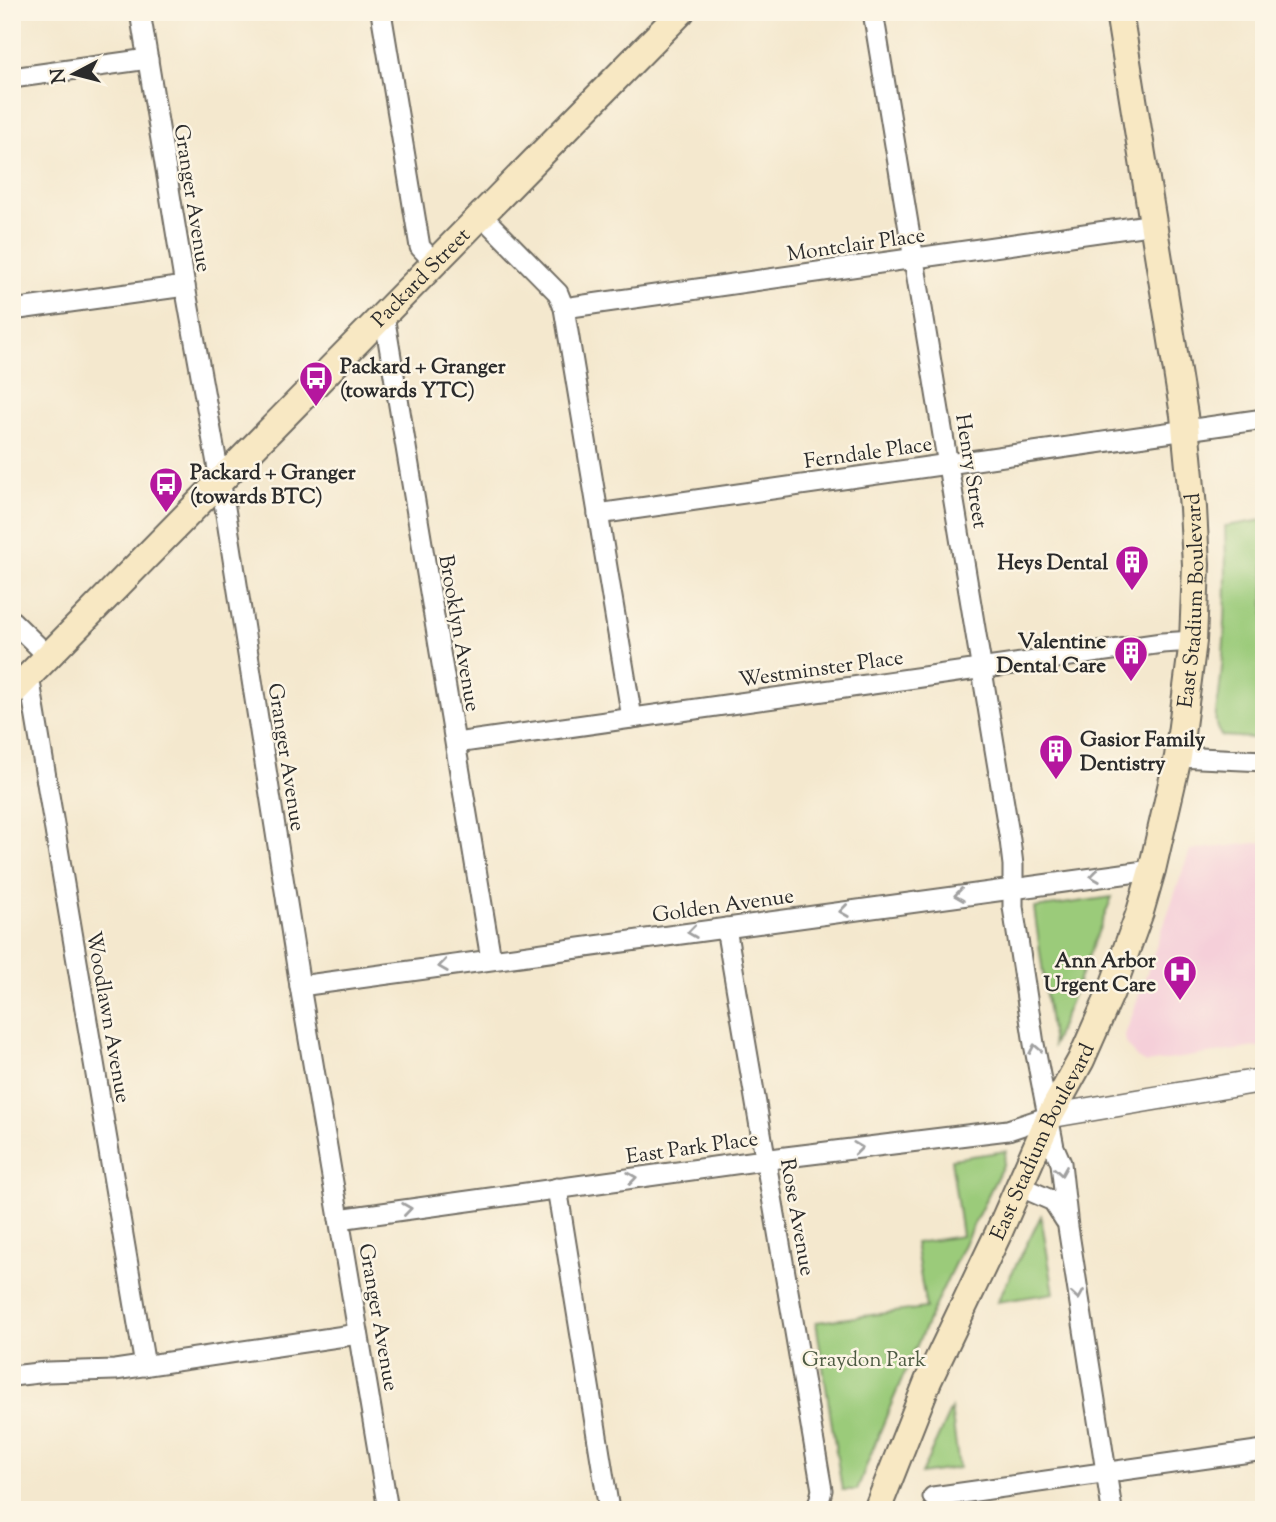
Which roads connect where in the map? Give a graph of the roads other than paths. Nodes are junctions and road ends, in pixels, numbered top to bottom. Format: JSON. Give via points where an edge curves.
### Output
{"nodes":[{"id":1,"x":140,"y":12,"type":"edge"},
{"id":2,"x":381,"y":12,"type":"edge"},
{"id":3,"x":681,"y":12,"type":"edge"},
{"id":4,"x":873,"y":12,"type":"edge"},
{"id":5,"x":1119,"y":12,"type":"edge"},
{"id":6,"x":148,"y":59,"type":"junction"},
{"id":7,"x":12,"y":78,"type":"edge"},
{"id":8,"x":482,"y":215,"type":"junction"},
{"id":9,"x":1155,"y":224,"type":"junction"},
{"id":10,"x":912,"y":258,"type":"junction"},
{"id":11,"x":435,"y":263,"type":"junction"},
{"id":12,"x":185,"y":286,"type":"junction"},
{"id":13,"x":564,"y":308,"type":"junction"},
{"id":14,"x":12,"y":310,"type":"edge"},
{"id":15,"x":383,"y":315,"type":"junction"},
{"id":16,"x":1264,"y":419,"type":"edge"},
{"id":17,"x":1186,"y":430,"type":"junction"},
{"id":18,"x":948,"y":463,"type":"junction"},
{"id":19,"x":220,"y":481,"type":"junction"},
{"id":20,"x":598,"y":514,"type":"junction"},
{"id":21,"x":12,"y":621,"type":"edge"},
{"id":22,"x":1192,"y":641,"type":"junction"},
{"id":23,"x":48,"y":656,"type":"junction"},
{"id":24,"x":981,"y":667,"type":"junction"},
{"id":25,"x":20,"y":684,"type":"edge"},
{"id":26,"x":632,"y":718,"type":"junction"},
{"id":27,"x":456,"y":743,"type":"junction"},
{"id":28,"x":1178,"y":757,"type":"junction"},
{"id":29,"x":1264,"y":761,"type":"edge"},
{"id":30,"x":1152,"y":870,"type":"junction"},
{"id":31,"x":1013,"y":888,"type":"junction"},
{"id":32,"x":726,"y":928,"type":"junction"},
{"id":33,"x":491,"y":959,"type":"junction"},
{"id":34,"x":300,"y":986,"type":"junction"},
{"id":35,"x":1264,"y":1080,"type":"edge"},
{"id":36,"x":1050,"y":1116,"type":"junction"},
{"id":37,"x":765,"y":1160,"type":"junction"},
{"id":38,"x":1019,"y":1186,"type":"junction"},
{"id":39,"x":557,"y":1188,"type":"junction"},
{"id":40,"x":339,"y":1219,"type":"junction"},
{"id":41,"x":1068,"y":1227,"type":"junction"},
{"id":42,"x":358,"y":1334,"type":"junction"},
{"id":43,"x":145,"y":1366,"type":"junction"},
{"id":44,"x":12,"y":1376,"type":"edge"},
{"id":45,"x":1264,"y":1450,"type":"edge"},
{"id":46,"x":1106,"y":1471,"type":"junction"},
{"id":47,"x":933,"y":1497,"type":"dead end"},
{"id":48,"x":388,"y":1510,"type":"edge"},
{"id":49,"x":609,"y":1510,"type":"edge"},
{"id":50,"x":812,"y":1510,"type":"edge"},
{"id":51,"x":877,"y":1510,"type":"edge"},
{"id":52,"x":1112,"y":1510,"type":"edge"}],
"edges":[{"from":1,"to":6,"type":"street","name":"Granger Avenue"},
{"from":2,"to":11,"type":"street","via":[[420,247]]},
{"from":3,"to":8,"type":"main road","name":"Packard Street"},
{"from":4,"to":10,"type":"street","name":"Henry Street"},
{"from":5,"to":9,"type":"main road","name":"East Stadium Boulevard"},
{"from":6,"to":7,"type":"street"},
{"from":6,"to":12,"type":"street","name":"Granger Avenue"},
{"from":8,"to":11,"type":"main road","name":"Packard Street"},
{"from":8,"to":13,"type":"street","via":[[558,293]]},
{"from":9,"to":10,"type":"street","name":"Montclair Place"},
{"from":9,"to":17,"type":"main road","name":"East Stadium Boulevard"},
{"from":10,"to":13,"type":"street","name":"Montclair Place"},
{"from":10,"to":18,"type":"street","name":"Henry Street"},
{"from":11,"to":15,"type":"main road","name":"Packard Street"},
{"from":12,"to":14,"type":"street"},
{"from":12,"to":19,"type":"street","name":"Granger Avenue"},
{"from":13,"to":20,"type":"street"},
{"from":15,"to":19,"type":"main road","name":"Packard Street"},
{"from":15,"to":27,"type":"street","name":"Brooklyn Avenue"},
{"from":16,"to":17,"type":"street","name":"Ferndale Place"},
{"from":17,"to":18,"type":"street","name":"Ferndale Place"},
{"from":17,"to":22,"type":"main road","name":"East Stadium Boulevard","via":[[1196,565]]},
{"from":18,"to":20,"type":"street","name":"Ferndale Place"},
{"from":18,"to":24,"type":"street","name":"Henry Street"},
{"from":19,"to":23,"type":"main road","name":"Packard Street"},
{"from":19,"to":34,"type":"street","name":"Granger Avenue"},
{"from":20,"to":26,"type":"street"},
{"from":21,"to":23,"type":"street"},
{"from":22,"to":24,"type":"street","name":"Westminster Place"},
{"from":22,"to":28,"type":"main road","name":"East Stadium Boulevard"},
{"from":23,"to":25,"type":"main road","name":"Packard Street"},
{"from":24,"to":26,"type":"street","name":"Westminster Place"},
{"from":24,"to":31,"type":"street","name":"Henry Street","via":[[1010,840]]},
{"from":25,"to":43,"type":"street","name":"Woodlawn Avenue"},
{"from":26,"to":27,"type":"street","name":"Westminster Place"},
{"from":27,"to":33,"type":"street","name":"Brooklyn Avenue"},
{"from":28,"to":29,"type":"street"},
{"from":28,"to":30,"type":"main road","name":"East Stadium Boulevard"},
{"from":30,"to":31,"type":"street","name":"Golden Avenue","one_way":true},
{"from":30,"to":36,"type":"main road","name":"East Stadium Boulevard","via":[[1111,992]]},
{"from":31,"to":32,"type":"street","name":"Golden Avenue","one_way":true},
{"from":36,"to":31,"type":"street","name":"Henry Street","one_way":true,"via":[[1034,1044]]},
{"from":32,"to":33,"type":"street","name":"Golden Avenue","one_way":true},
{"from":32,"to":37,"type":"street","name":"Rose Avenue"},
{"from":33,"to":34,"type":"street","name":"Golden Avenue","one_way":true},
{"from":34,"to":40,"type":"street","name":"Granger Avenue"},
{"from":35,"to":36,"type":"street"},
{"from":37,"to":36,"type":"street","name":"East Park Place","one_way":true,"via":[[1008,1129]]},
{"from":36,"to":38,"type":"main road","name":"East Stadium Boulevard"},
{"from":36,"to":41,"type":"street","name":"Henry Street","one_way":true},
{"from":39,"to":37,"type":"street","name":"East Park Place","one_way":true},
{"from":37,"to":50,"type":"street","name":"Rose Avenue","via":[[822,1490],[818,1506]]},
{"from":38,"to":41,"type":"street","name":"Henry Street","via":[[1053,1201]]},
{"from":38,"to":51,"type":"main road","name":"East Stadium Boulevard","via":[[928,1381]]},
{"from":40,"to":39,"type":"street","name":"East Park Place","one_way":true},
{"from":39,"to":49,"type":"street"},
{"from":40,"to":42,"type":"street","name":"Granger Avenue"},
{"from":41,"to":46,"type":"street","name":"Henry Street","one_way":true},
{"from":42,"to":43,"type":"street"},
{"from":42,"to":48,"type":"street","name":"Granger Avenue"},
{"from":43,"to":44,"type":"street"},
{"from":45,"to":46,"type":"street"},
{"from":46,"to":47,"type":"street"},
{"from":46,"to":52,"type":"street","name":"Henry Street"}]}
